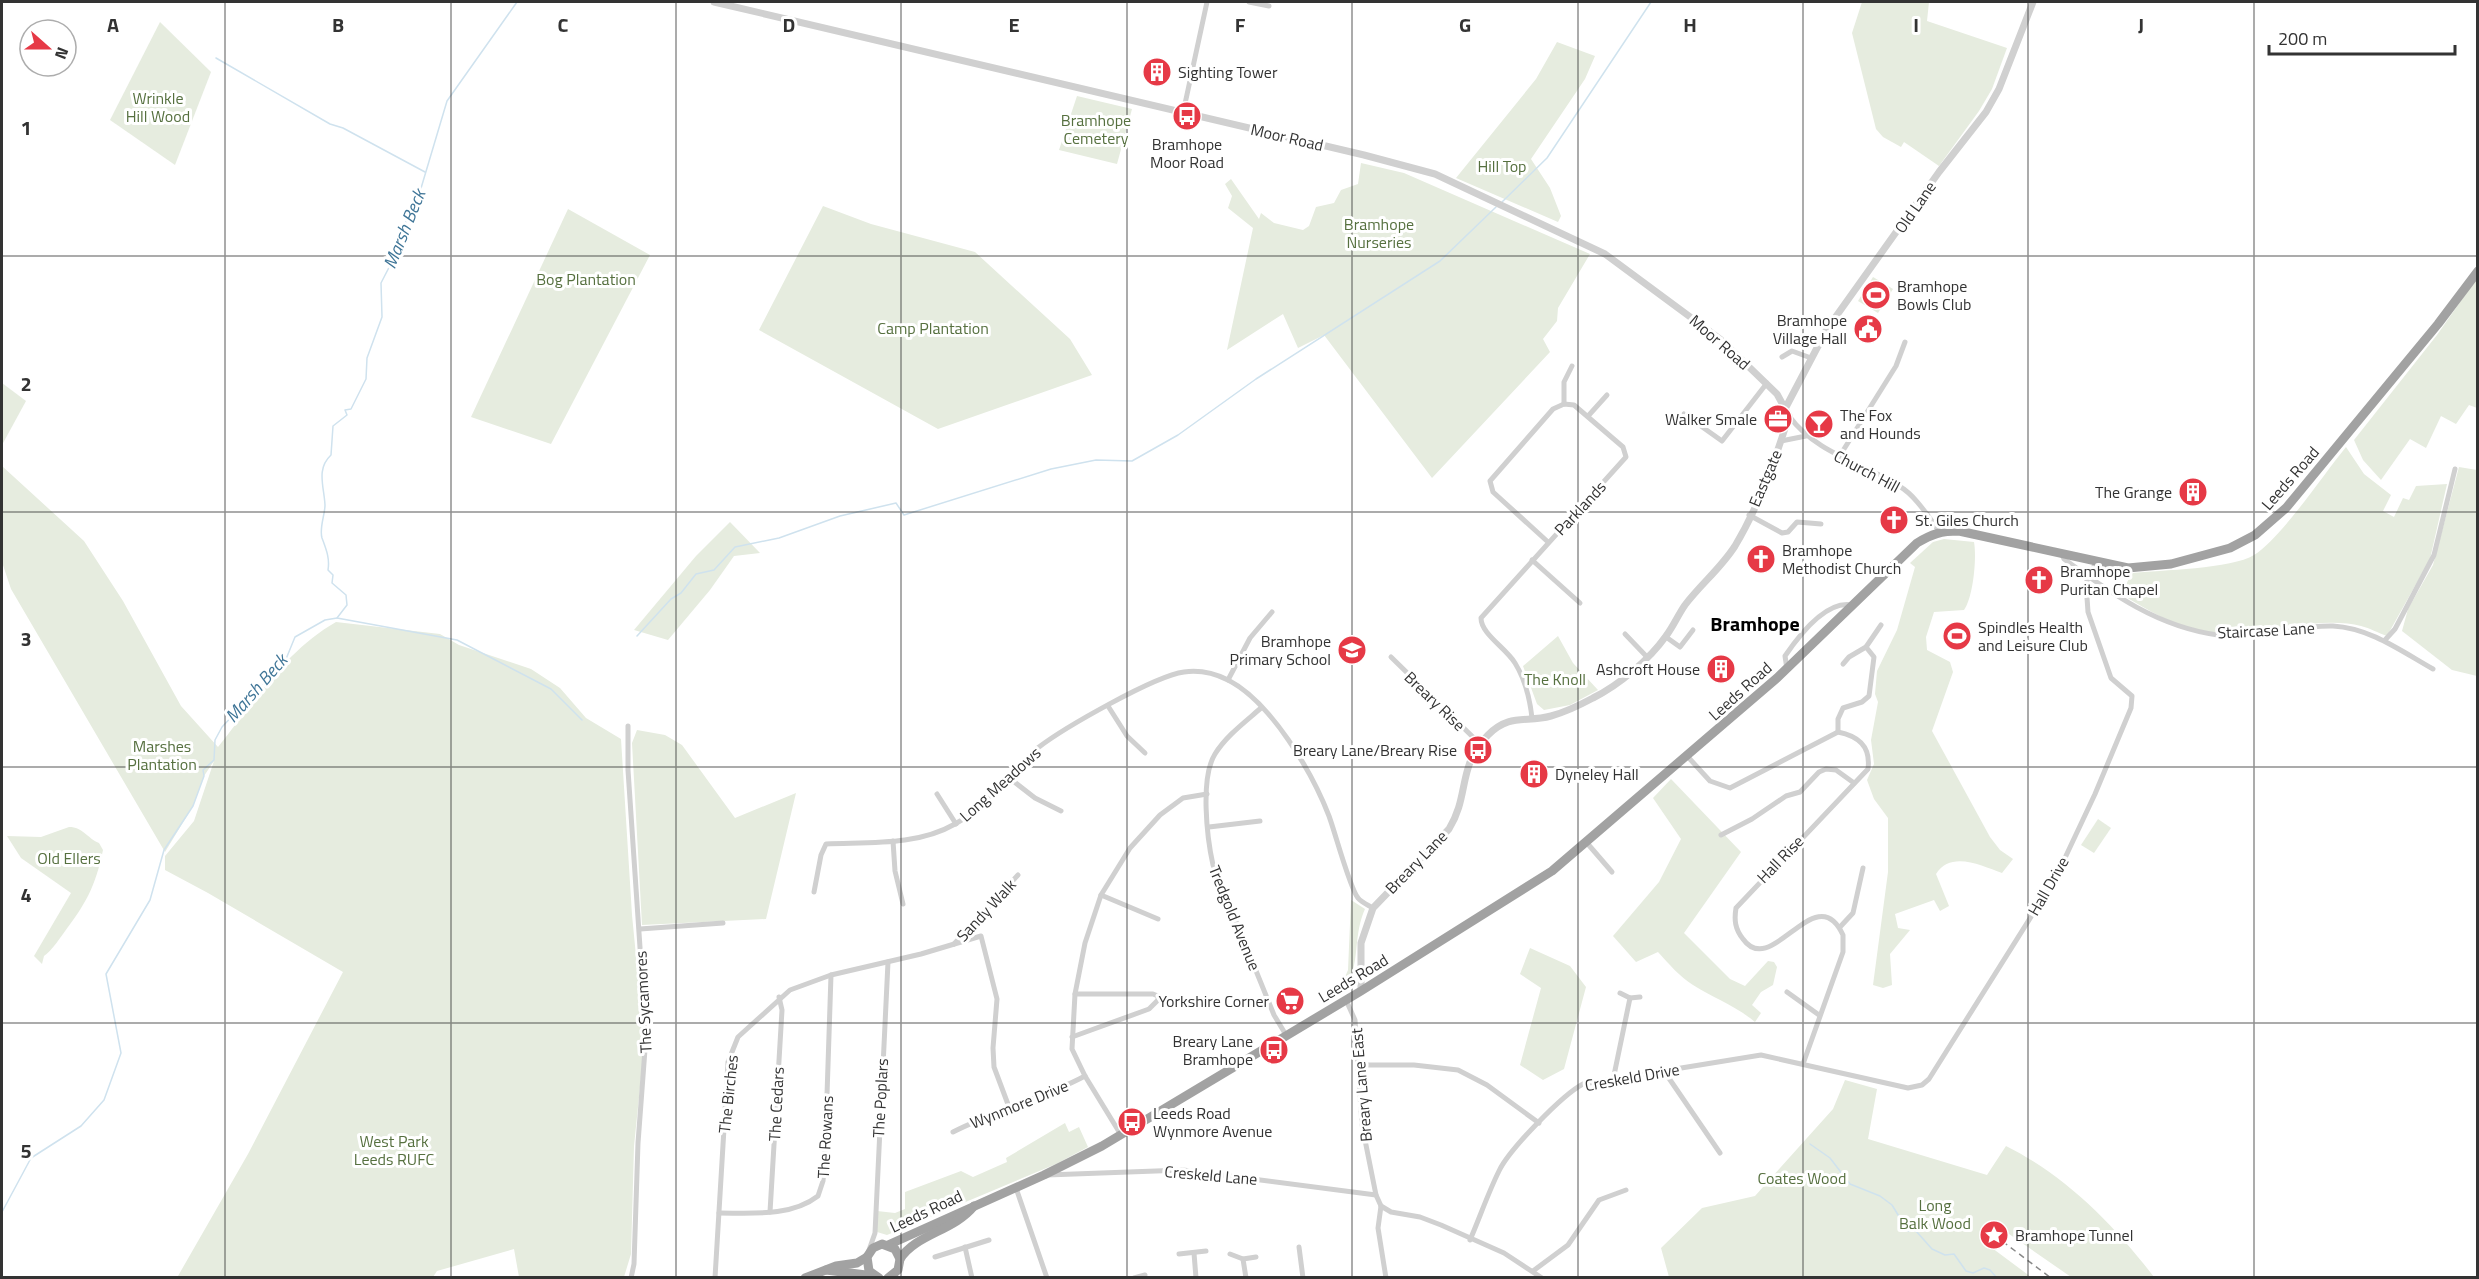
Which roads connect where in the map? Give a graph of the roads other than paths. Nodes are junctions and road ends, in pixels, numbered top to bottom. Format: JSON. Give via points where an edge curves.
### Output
{"nodes":[{"id":1,"x":714,"y":2,"type":"edge"},
{"id":2,"x":1207,"y":2,"type":"edge"},
{"id":3,"x":1249,"y":2,"type":"edge"},
{"id":4,"x":2033,"y":2,"type":"edge"},
{"id":5,"x":1269,"y":6,"type":"dead end"},
{"id":6,"x":1183,"y":113,"type":"junction"},
{"id":7,"x":2478,"y":271,"type":"edge"},
{"id":8,"x":1905,"y":342,"type":"dead end"},
{"id":9,"x":1782,"y":357,"type":"dead end"},
{"id":10,"x":1810,"y":358,"type":"junction"},
{"id":11,"x":1572,"y":366,"type":"dead end"},
{"id":12,"x":1767,"y":383,"type":"junction"},
{"id":13,"x":1607,"y":395,"type":"dead end"},
{"id":14,"x":1564,"y":404,"type":"junction"},
{"id":15,"x":1786,"y":407,"type":"junction"},
{"id":16,"x":1684,"y":414,"type":"dead end"},
{"id":17,"x":1589,"y":416,"type":"junction"},
{"id":18,"x":1790,"y":416,"type":"junction"},
{"id":19,"x":1806,"y":436,"type":"junction"},
{"id":20,"x":1781,"y":441,"type":"junction"},
{"id":21,"x":1839,"y":457,"type":"junction"},
{"id":22,"x":2455,"y":469,"type":"dead end"},
{"id":23,"x":1749,"y":515,"type":"junction"},
{"id":24,"x":1821,"y":524,"type":"dead end"},
{"id":25,"x":1939,"y":531,"type":"junction"},
{"id":26,"x":1548,"y":542,"type":"junction"},
{"id":27,"x":2062,"y":554,"type":"junction"},
{"id":28,"x":1532,"y":560,"type":"junction"},
{"id":29,"x":2096,"y":562,"type":"junction"},
{"id":30,"x":2088,"y":576,"type":"junction"},
{"id":31,"x":1580,"y":603,"type":"dead end"},
{"id":32,"x":1852,"y":605,"type":"junction"},
{"id":33,"x":1272,"y":612,"type":"dead end"},
{"id":34,"x":1881,"y":626,"type":"dead end"},
{"id":35,"x":1693,"y":630,"type":"dead end"},
{"id":36,"x":1625,"y":634,"type":"dead end"},
{"id":37,"x":1666,"y":637,"type":"junction"},
{"id":38,"x":2385,"y":640,"type":"junction"},
{"id":39,"x":1866,"y":647,"type":"junction"},
{"id":40,"x":1391,"y":657,"type":"dead end"},
{"id":41,"x":1647,"y":657,"type":"junction"},
{"id":42,"x":1843,"y":664,"type":"dead end"},
{"id":43,"x":1787,"y":669,"type":"junction"},
{"id":44,"x":2433,"y":669,"type":"dead end"},
{"id":45,"x":1228,"y":680,"type":"junction"},
{"id":46,"x":1108,"y":706,"type":"junction"},
{"id":47,"x":1261,"y":708,"type":"junction"},
{"id":48,"x":1532,"y":718,"type":"junction"},
{"id":49,"x":628,"y":726,"type":"dead end"},
{"id":50,"x":1838,"y":732,"type":"junction"},
{"id":51,"x":1480,"y":744,"type":"junction"},
{"id":52,"x":1145,"y":753,"type":"dead end"},
{"id":53,"x":1688,"y":757,"type":"junction"},
{"id":54,"x":1008,"y":777,"type":"junction"},
{"id":55,"x":1854,"y":783,"type":"junction"},
{"id":56,"x":937,"y":794,"type":"dead end"},
{"id":57,"x":1207,"y":794,"type":"junction"},
{"id":58,"x":1061,"y":811,"type":"dead end"},
{"id":59,"x":1260,"y":821,"type":"dead end"},
{"id":60,"x":956,"y":824,"type":"junction"},
{"id":61,"x":1209,"y":827,"type":"junction"},
{"id":62,"x":1721,"y":835,"type":"dead end"},
{"id":63,"x":893,"y":841,"type":"junction"},
{"id":64,"x":1587,"y":843,"type":"junction"},
{"id":65,"x":1863,"y":868,"type":"dead end"},
{"id":66,"x":1612,"y":872,"type":"dead end"},
{"id":67,"x":1018,"y":875,"type":"dead end"},
{"id":68,"x":814,"y":892,"type":"dead end"},
{"id":69,"x":1101,"y":895,"type":"junction"},
{"id":70,"x":903,"y":904,"type":"dead end"},
{"id":71,"x":1373,"y":908,"type":"junction"},
{"id":72,"x":1158,"y":919,"type":"dead end"},
{"id":73,"x":723,"y":923,"type":"dead end"},
{"id":74,"x":1840,"y":927,"type":"junction"},
{"id":75,"x":640,"y":929,"type":"junction"},
{"id":76,"x":954,"y":944,"type":"junction"},
{"id":77,"x":888,"y":962,"type":"junction"},
{"id":78,"x":831,"y":975,"type":"junction"},
{"id":79,"x":1361,"y":991,"type":"junction"},
{"id":80,"x":1620,"y":993,"type":"dead end"},
{"id":81,"x":1787,"y":993,"type":"dead end"},
{"id":82,"x":1075,"y":994,"type":"junction"},
{"id":83,"x":779,"y":997,"type":"junction"},
{"id":84,"x":1640,"y":997,"type":"dead end"},
{"id":85,"x":1630,"y":998,"type":"junction"},
{"id":86,"x":1346,"y":1000,"type":"junction"},
{"id":87,"x":1819,"y":1015,"type":"junction"},
{"id":88,"x":1286,"y":1035,"type":"junction"},
{"id":89,"x":1072,"y":1037,"type":"junction"},
{"id":90,"x":1803,"y":1064,"type":"junction"},
{"id":91,"x":1358,"y":1065,"type":"junction"},
{"id":92,"x":1664,"y":1071,"type":"junction"},
{"id":93,"x":1084,"y":1076,"type":"junction"},
{"id":94,"x":1613,"y":1080,"type":"junction"},
{"id":95,"x":1009,"y":1107,"type":"junction"},
{"id":96,"x":1539,"y":1123,"type":"junction"},
{"id":97,"x":953,"y":1132,"type":"dead end"},
{"id":98,"x":1121,"y":1135,"type":"junction"},
{"id":99,"x":1720,"y":1153,"type":"dead end"},
{"id":100,"x":1044,"y":1175,"type":"junction"},
{"id":101,"x":1016,"y":1186,"type":"junction"},
{"id":102,"x":1626,"y":1190,"type":"dead end"},
{"id":103,"x":1376,"y":1195,"type":"junction"},
{"id":104,"x":975,"y":1204,"type":"junction"},
{"id":105,"x":1381,"y":1206,"type":"junction"},
{"id":106,"x":770,"y":1212,"type":"junction"},
{"id":107,"x":719,"y":1213,"type":"junction"},
{"id":108,"x":874,"y":1233,"type":"junction"},
{"id":109,"x":989,"y":1240,"type":"dead end"},
{"id":110,"x":1470,"y":1240,"type":"junction"},
{"id":111,"x":887,"y":1244,"type":"junction"},
{"id":112,"x":1299,"y":1247,"type":"dead end"},
{"id":113,"x":965,"y":1248,"type":"junction"},
{"id":114,"x":1206,"y":1251,"type":"dead end"},
{"id":115,"x":1194,"y":1253,"type":"junction"},
{"id":116,"x":1179,"y":1254,"type":"dead end"},
{"id":117,"x":1230,"y":1254,"type":"dead end"},
{"id":118,"x":867,"y":1255,"type":"junction"},
{"id":119,"x":935,"y":1257,"type":"dead end"},
{"id":120,"x":1256,"y":1257,"type":"dead end"},
{"id":121,"x":1243,"y":1259,"type":"junction"},
{"id":122,"x":900,"y":1262,"type":"junction"},
{"id":123,"x":826,"y":1270,"type":"junction"},
{"id":124,"x":1533,"y":1271,"type":"junction"},
{"id":125,"x":1145,"y":1275,"type":"dead end"},
{"id":126,"x":878,"y":1277,"type":"edge"},
{"id":127,"x":1135,"y":1277,"type":"edge"},
{"id":128,"x":631,"y":1278,"type":"edge"},
{"id":129,"x":715,"y":1278,"type":"edge"},
{"id":130,"x":805,"y":1278,"type":"edge"},
{"id":131,"x":888,"y":1278,"type":"edge"},
{"id":132,"x":901,"y":1278,"type":"edge"},
{"id":133,"x":972,"y":1278,"type":"edge"},
{"id":134,"x":1047,"y":1278,"type":"edge"},
{"id":135,"x":1196,"y":1278,"type":"edge"},
{"id":136,"x":1246,"y":1278,"type":"edge"},
{"id":137,"x":1303,"y":1278,"type":"edge"},
{"id":138,"x":1386,"y":1278,"type":"edge"},
{"id":139,"x":1542,"y":1278,"type":"edge"}],
"edges":[{"from":1,"to":6,"type":"street","name":"Moor Road"},
{"from":2,"to":6,"type":"street"},
{"from":3,"to":5,"type":"street"},
{"from":4,"to":10,"type":"street","name":"Old Lane","via":[[1986,112],[1836,316]]},
{"from":6,"to":12,"type":"street","name":"Moor Road","via":[[1435,174],[1605,254],[1720,339]]},
{"from":7,"to":29,"type":"highway","name":"Leeds Road","via":[[2286,508],[2255,535],[2219,553],[2171,564],[2128,568]]},
{"from":8,"to":21,"type":"street","via":[[1896,366]]},
{"from":9,"to":10,"type":"street","via":[[1792,351]]},
{"from":10,"to":15,"type":"street","name":"Old Lane"},
{"from":11,"to":14,"type":"street","via":[[1564,382]]},
{"from":12,"to":15,"type":"street","name":"Moor Road"},
{"from":12,"to":16,"type":"street","via":[[1722,441]]},
{"from":13,"to":17,"type":"street"},
{"from":14,"to":17,"type":"street","name":"Parklands","via":[[1574,405]]},
{"from":14,"to":26,"type":"street","name":"Parklands","via":[[1553,410],[1490,481],[1493,492]]},
{"from":15,"to":18,"type":"street","name":"Moor Road"},
{"from":17,"to":26,"type":"street","name":"Parklands","via":[[1623,447],[1626,457]]},
{"from":18,"to":19,"type":"street","name":"Church Hill"},
{"from":18,"to":20,"type":"street","name":"Eastgate"},
{"from":19,"to":20,"type":"street","name":"Eastgate"},
{"from":19,"to":21,"type":"street","name":"Church Hill"},
{"from":20,"to":23,"type":"street","name":"Eastgate","via":[[1765,486]]},
{"from":21,"to":25,"type":"street","name":"Church Hill","via":[[1901,487]]},
{"from":22,"to":38,"type":"street","via":[[2434,555],[2395,629]]},
{"from":23,"to":24,"type":"street","via":[[1782,533],[1797,522]]},
{"from":23,"to":37,"type":"street","name":"Breary Lane","via":[[1735,546],[1685,605]]},
{"from":25,"to":27,"type":"highway","name":"Leeds Road","via":[[1959,531]]},
{"from":25,"to":32,"type":"highway","name":"Leeds Road","via":[[1917,543]]},
{"from":26,"to":28,"type":"street"},
{"from":27,"to":29,"type":"highway","name":"Leeds Road"},
{"from":27,"to":30,"type":"street","name":"Staircase Lane"},
{"from":28,"to":31,"type":"street"},
{"from":28,"to":48,"type":"street","via":[[1481,618],[1485,632],[1501,644],[1516,665]]},
{"from":29,"to":30,"type":"street","name":"Hall Drive"},
{"from":30,"to":38,"type":"street","name":"Staircase Lane","via":[[2126,602],[2171,624],[2197,631],[2221,635],[2333,626]]},
{"from":30,"to":90,"type":"street","name":"Hall Drive","via":[[2085,595],[2098,647],[2111,678],[2132,696],[2131,708],[2056,877],[1936,1071],[1922,1084],[1902,1087]]},
{"from":32,"to":43,"type":"highway","name":"Leeds Road"},
{"from":32,"to":43,"type":"street","via":[[1835,607],[1810,625],[1785,656]]},
{"from":33,"to":45,"type":"street","via":[[1251,638]]},
{"from":34,"to":39,"type":"street"},
{"from":35,"to":37,"type":"street","via":[[1680,647]]},
{"from":36,"to":41,"type":"street"},
{"from":37,"to":41,"type":"street","name":"Breary Lane"},
{"from":38,"to":44,"type":"street","name":"Staircase Lane"},
{"from":39,"to":42,"type":"street"},
{"from":39,"to":50,"type":"street","via":[[1874,657],[1869,696],[1843,708]]},
{"from":40,"to":51,"type":"street","name":"Breary Rise"},
{"from":41,"to":48,"type":"street","name":"Breary Lane","via":[[1597,696],[1550,717]]},
{"from":43,"to":53,"type":"highway","name":"Leeds Road"},
{"from":45,"to":46,"type":"street","name":"Long Meadows","via":[[1205,672],[1178,673]]},
{"from":45,"to":47,"type":"street"},
{"from":46,"to":52,"type":"street","via":[[1132,742]]},
{"from":46,"to":54,"type":"street","name":"Long Meadows","via":[[1039,747]]},
{"from":47,"to":57,"type":"street","name":"Tredgold Avenue","via":[[1215,754],[1209,766]]},
{"from":47,"to":71,"type":"street","via":[[1302,762],[1337,837],[1354,892]]},
{"from":48,"to":51,"type":"street","name":"Breary Lane","via":[[1511,719],[1497,726]]},
{"from":49,"to":75,"type":"street","name":"The Sycamores"},
{"from":50,"to":53,"type":"street","via":[[1730,788],[1710,781]]},
{"from":50,"to":55,"type":"street","name":"Hall Rise","via":[[1852,734],[1862,742],[1870,758],[1868,769]]},
{"from":51,"to":71,"type":"street","name":"Breary Lane","via":[[1468,762],[1457,816],[1449,829]]},
{"from":53,"to":64,"type":"highway","name":"Leeds Road"},
{"from":54,"to":58,"type":"street","via":[[1035,798]]},
{"from":54,"to":60,"type":"street","name":"Long Meadows"},
{"from":55,"to":62,"type":"street","via":[[1836,770],[1826,769],[1800,792],[1786,796]]},
{"from":55,"to":74,"type":"street","name":"Hall Rise","via":[[1741,900],[1735,915],[1737,930],[1745,942],[1764,950],[1807,919],[1825,918]]},
{"from":56,"to":60,"type":"street"},
{"from":57,"to":61,"type":"street","name":"Tredgold Avenue"},
{"from":57,"to":69,"type":"street","via":[[1184,798],[1160,815],[1130,848]]},
{"from":59,"to":61,"type":"street"},
{"from":60,"to":63,"type":"street","name":"Long Meadows","via":[[927,836]]},
{"from":61,"to":88,"type":"street","name":"Tredgold Avenue","via":[[1213,865],[1274,1015]]},
{"from":63,"to":68,"type":"street","name":"Long Meadows","via":[[826,844]]},
{"from":63,"to":70,"type":"street"},
{"from":64,"to":66,"type":"street"},
{"from":64,"to":79,"type":"highway","name":"Leeds Road","via":[[1532,886]]},
{"from":65,"to":74,"type":"street","via":[[1853,912]]},
{"from":67,"to":76,"type":"street","name":"Sandy Walk"},
{"from":69,"to":72,"type":"street"},
{"from":69,"to":82,"type":"street","via":[[1085,943]]},
{"from":71,"to":79,"type":"street","name":"Breary Lane","via":[[1361,943]]},
{"from":73,"to":75,"type":"street"},
{"from":74,"to":87,"type":"street","via":[[1842,952]]},
{"from":75,"to":128,"type":"street","name":"The Sycamores","via":[[646,1068]]},
{"from":76,"to":77,"type":"street","name":"The Birches"},
{"from":76,"to":95,"type":"street","name":"The Birches","via":[[981,936],[998,999],[994,1067]]},
{"from":77,"to":78,"type":"street","name":"The Birches"},
{"from":77,"to":108,"type":"street","name":"The Poplars"},
{"from":78,"to":83,"type":"street","name":"The Birches"},
{"from":78,"to":106,"type":"street","name":"The Rowans","via":[[821,1190],[814,1200]]},
{"from":79,"to":86,"type":"highway","name":"Leeds Road"},
{"from":80,"to":85,"type":"street"},
{"from":81,"to":87,"type":"street"},
{"from":82,"to":89,"type":"street"},
{"from":82,"to":89,"type":"street","via":[[1153,994],[1158,1000],[1149,1009]]},
{"from":83,"to":106,"type":"street","name":"The Cedars","via":[[782,1010]]},
{"from":83,"to":107,"type":"street","name":"The Birches","via":[[738,1037],[728,1062]]},
{"from":84,"to":85,"type":"street"},
{"from":85,"to":94,"type":"street"},
{"from":86,"to":88,"type":"highway","name":"Leeds Road"},
{"from":86,"to":91,"type":"street","name":"Breary Lane East","via":[[1355,1020]]},
{"from":87,"to":90,"type":"street"},
{"from":88,"to":98,"type":"highway","name":"Leeds Road"},
{"from":89,"to":93,"type":"street","via":[[1072,1049]]},
{"from":90,"to":92,"type":"street","name":"Creskeld Drive","via":[[1761,1055]]},
{"from":91,"to":96,"type":"street","via":[[1458,1070]]},
{"from":91,"to":103,"type":"street","name":"Breary Lane East","via":[[1362,1125]]},
{"from":92,"to":94,"type":"street","name":"Creskeld Drive"},
{"from":92,"to":99,"type":"street"},
{"from":93,"to":95,"type":"street","name":"Wynmore Drive","via":[[1042,1098]]},
{"from":93,"to":98,"type":"street"},
{"from":94,"to":96,"type":"street","name":"Creskeld Drive","via":[[1574,1089]]},
{"from":95,"to":97,"type":"street","name":"Wynmore Drive"},
{"from":96,"to":110,"type":"street","name":"Creskeld Drive","via":[[1500,1169]]},
{"from":98,"to":100,"type":"highway","name":"Leeds Road"},
{"from":100,"to":101,"type":"highway","name":"Leeds Road"},
{"from":100,"to":103,"type":"street","name":"Creskeld Lane","via":[[1183,1170]]},
{"from":101,"to":104,"type":"highway","name":"Leeds Road"},
{"from":101,"to":134,"type":"street"},
{"from":102,"to":124,"type":"street","via":[[1599,1200],[1568,1245]]},
{"from":103,"to":105,"type":"street","name":"Breary Lane East"},
{"from":104,"to":111,"type":"highway","name":"Leeds Road"},
{"from":104,"to":122,"type":"highway","name":"Leeds Road","via":[[965,1218],[912,1246]]},
{"from":105,"to":110,"type":"street","via":[[1430,1221]]},
{"from":105,"to":138,"type":"street","name":"Breary Lane East","via":[[1378,1228]]},
{"from":106,"to":107,"type":"street","name":"The Rowans"},
{"from":107,"to":129,"type":"street","name":"The Birches"},
{"from":108,"to":111,"type":"street"},
{"from":108,"to":118,"type":"street","name":"The Poplars"},
{"from":109,"to":113,"type":"street"},
{"from":110,"to":124,"type":"street","via":[[1504,1253]]},
{"from":111,"to":118,"type":"highway","name":"Leeds Road","via":[[876,1246]]},
{"from":111,"to":122,"type":"highway","via":[[895,1249]]},
{"from":112,"to":137,"type":"street"},
{"from":113,"to":119,"type":"street"},
{"from":113,"to":133,"type":"street"},
{"from":114,"to":115,"type":"street"},
{"from":115,"to":116,"type":"street"},
{"from":115,"to":135,"type":"street"},
{"from":117,"to":121,"type":"street"},
{"from":118,"to":123,"type":"highway","via":[[857,1263]]},
{"from":118,"to":126,"type":"highway","via":[[869,1271]]},
{"from":120,"to":121,"type":"street"},
{"from":121,"to":136,"type":"street"},
{"from":122,"to":131,"type":"highway","name":"Leeds Road"},
{"from":122,"to":132,"type":"street"},
{"from":123,"to":126,"type":"highway"},
{"from":123,"to":130,"type":"highway"},
{"from":124,"to":139,"type":"street"},
{"from":125,"to":127,"type":"street"}]}
